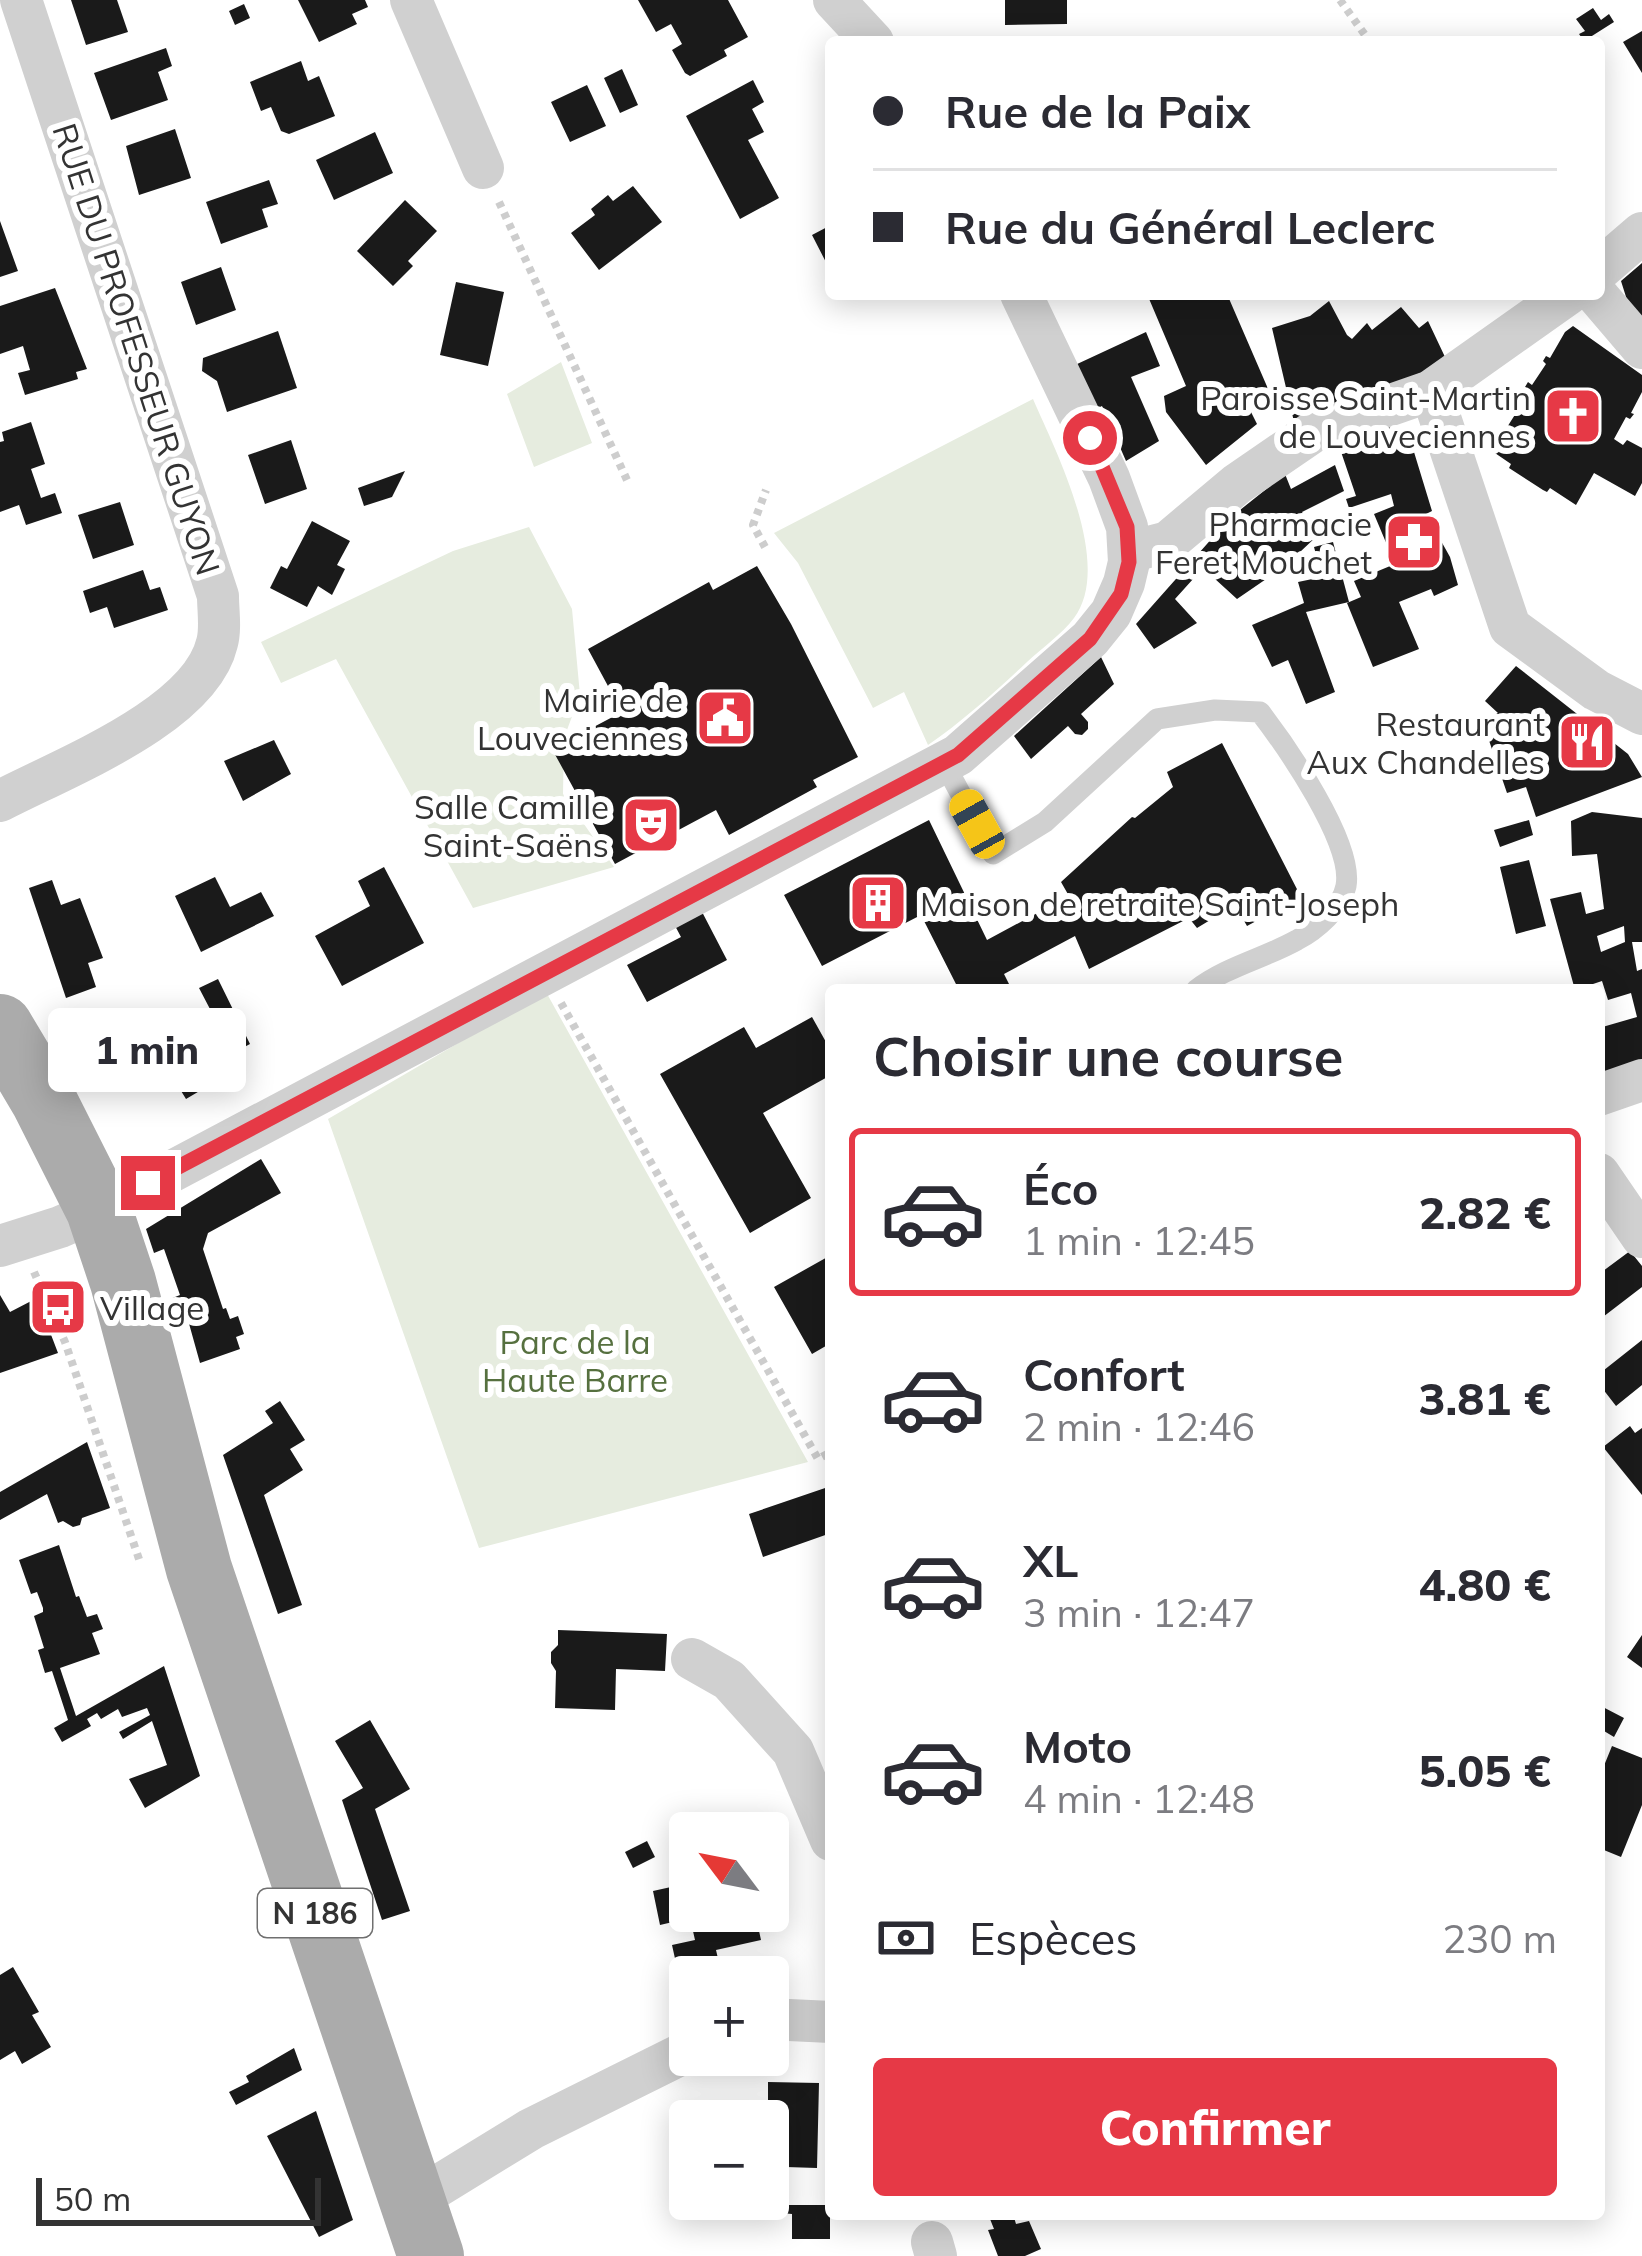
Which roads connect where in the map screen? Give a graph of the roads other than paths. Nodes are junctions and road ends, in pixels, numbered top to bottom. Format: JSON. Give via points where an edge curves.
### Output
{"nodes":[{"id":1,"x":21,"y":0,"type":"edge"},
{"id":2,"x":411,"y":0,"type":"edge"},
{"id":3,"x":835,"y":0,"type":"edge"},
{"id":4,"x":868,"y":36,"type":"edge"},
{"id":5,"x":483,"y":168,"type":"road end"},
{"id":6,"x":1642,"y":233,"type":"edge"},
{"id":7,"x":1605,"y":265,"type":"edge"},
{"id":8,"x":1560,"y":300,"type":"edge"},
{"id":9,"x":1601,"y":300,"type":"edge"},
{"id":10,"x":1025,"y":305,"type":"edge"},
{"id":11,"x":1642,"y":348,"type":"edge"},
{"id":12,"x":1431,"y":391,"type":"junction"},
{"id":13,"x":1129,"y":552,"type":"junction"},
{"id":14,"x":1642,"y":714,"type":"edge"},
{"id":15,"x":944,"y":763,"type":"junction"},
{"id":16,"x":0,"y":800,"type":"edge"},
{"id":17,"x":1208,"y":984,"type":"edge"},
{"id":18,"x":0,"y":1027,"type":"edge"},
{"id":19,"x":1642,"y":1080,"type":"edge"},
{"id":20,"x":0,"y":1091,"type":"edge"},
{"id":21,"x":1605,"y":1093,"type":"edge"},
{"id":22,"x":1605,"y":1183,"type":"edge"},
{"id":23,"x":53,"y":1228,"type":"edge"},
{"id":24,"x":1642,"y":1238,"type":"edge"},
{"id":25,"x":692,"y":1658,"type":"dead end"},
{"id":26,"x":825,"y":1826,"type":"edge"},
{"id":27,"x":789,"y":2020,"type":"edge"},
{"id":28,"x":825,"y":2022,"type":"edge"},
{"id":29,"x":669,"y":2060,"type":"edge"},
{"id":30,"x":422,"y":2229,"type":"edge"}],
"edges":[{"from":1,"to":16,"type":"street","name":"RUE DU PROFESSEUR GUYON","via":[[218,596],[217,643],[200,680],[162,716]]},
{"from":2,"to":5,"type":"street"},
{"from":3,"to":4,"type":"street"},
{"from":6,"to":7,"type":"street"},
{"from":8,"to":12,"type":"street"},
{"from":9,"to":11,"type":"street"},
{"from":10,"to":13,"type":"street","via":[[1120,502]]},
{"from":12,"to":13,"type":"street","via":[[1313,432],[1168,542]]},
{"from":12,"to":14,"type":"street","via":[[1510,627]]},
{"from":13,"to":15,"type":"street","via":[[1121,594],[1099,630]]},
{"from":15,"to":17,"type":"lane","via":[[993,854],[1045,822],[1157,719],[1260,712],[1297,759],[1344,854],[1346,888],[1330,915],[1301,938]]},
{"from":15,"to":23,"type":"street"},
{"from":18,"to":23,"type":"main road","number":"N 186","via":[[43,1099]]},
{"from":19,"to":21,"type":"street"},
{"from":20,"to":23,"type":"main road","number":"N 186"},
{"from":22,"to":24,"type":"street"},
{"from":23,"to":30,"type":"main road","number":"N 186","via":[[123,1282],[199,1569]]},
{"from":25,"to":26,"type":"street","via":[[730,1680],[793,1751]]},
{"from":27,"to":28,"type":"street"},
{"from":29,"to":30,"type":"street","via":[[532,2128]]}]}
